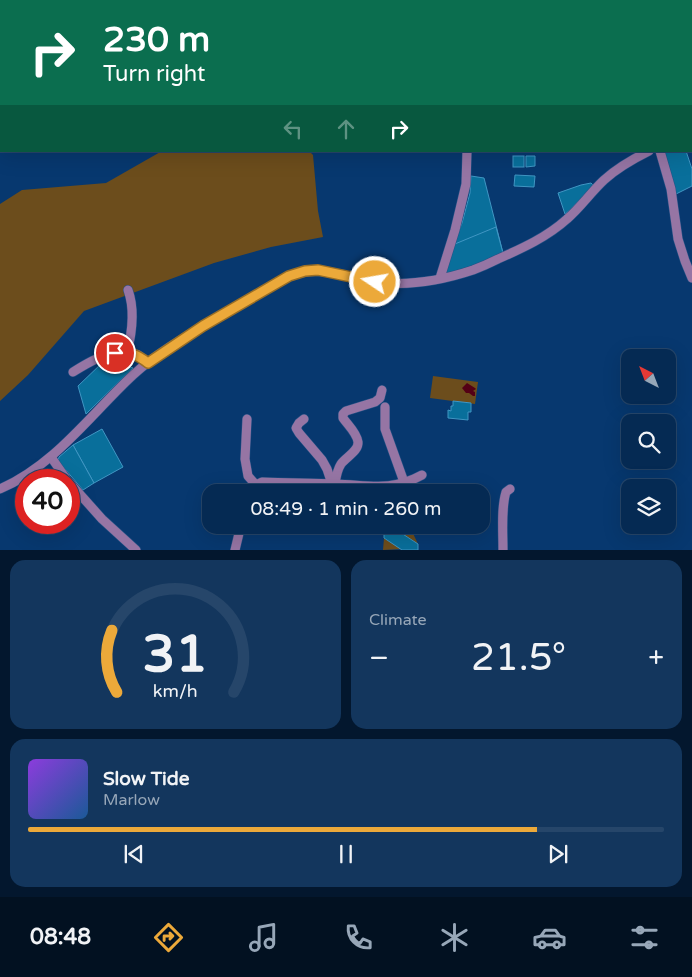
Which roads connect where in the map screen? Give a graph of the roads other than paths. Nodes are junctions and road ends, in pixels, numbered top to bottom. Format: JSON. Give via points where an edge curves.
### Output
{"nodes":[{"id":1,"x":467,"y":152,"type":"edge"},
{"id":2,"x":647,"y":152,"type":"edge"},
{"id":3,"x":660,"y":152,"type":"edge"},
{"id":4,"x":440,"y":278,"type":"junction"},
{"id":5,"x":692,"y":278,"type":"edge"},
{"id":6,"x":128,"y":290,"type":"dead end"},
{"id":7,"x":126,"y":353,"type":"junction"},
{"id":8,"x":148,"y":363,"type":"junction"},
{"id":9,"x":73,"y":372,"type":"dead end"},
{"id":10,"x":382,"y":390,"type":"dead end"},
{"id":11,"x":385,"y":407,"type":"dead end"},
{"id":12,"x":247,"y":419,"type":"dead end"},
{"id":13,"x":304,"y":419,"type":"dead end"},
{"id":14,"x":51,"y":457,"type":"junction"},
{"id":15,"x":60,"y":469,"type":"edge"},
{"id":16,"x":422,"y":475,"type":"dead end"},
{"id":17,"x":404,"y":482,"type":"junction"},
{"id":18,"x":252,"y":484,"type":"edge"},
{"id":19,"x":260,"y":484,"type":"edge"},
{"id":20,"x":334,"y":484,"type":"junction"},
{"id":21,"x":399,"y":484,"type":"edge"},
{"id":22,"x":0,"y":489,"type":"edge"},
{"id":23,"x":510,"y":489,"type":"dead end"},
{"id":24,"x":80,"y":494,"type":"edge"},
{"id":25,"x":239,"y":534,"type":"edge"},
{"id":26,"x":136,"y":550,"type":"edge"},
{"id":27,"x":235,"y":550,"type":"edge"},
{"id":28,"x":503,"y":550,"type":"edge"}],
"edges":[{"from":1,"to":4,"type":"street","via":[[466,184]]},
{"from":2,"to":4,"type":"street","via":[[604,180],[569,218],[545,236],[473,270]]},
{"from":3,"to":5,"type":"street","via":[[671,189],[678,239]]},
{"from":4,"to":8,"type":"street","via":[[388,283],[318,270],[305,271],[289,276],[203,326]]},
{"from":6,"to":7,"type":"street","via":[[132,319]]},
{"from":7,"to":8,"type":"street","via":[[138,355]]},
{"from":7,"to":9,"type":"street","via":[[104,355]]},
{"from":8,"to":14,"type":"street"},
{"from":10,"to":20,"type":"street","via":[[375,402],[343,414],[342,418],[358,443],[341,464]]},
{"from":11,"to":17,"type":"street","via":[[385,429]]},
{"from":12,"to":18,"type":"street","via":[[245,459]]},
{"from":13,"to":20,"type":"street","via":[[296,428],[322,460]]},
{"from":14,"to":15,"type":"street"},
{"from":14,"to":22,"type":"street"},
{"from":16,"to":17,"type":"street"},
{"from":17,"to":21,"type":"street"},
{"from":19,"to":20,"type":"street"},
{"from":23,"to":28,"type":"street","via":[[504,498]]},
{"from":24,"to":26,"type":"street"},
{"from":25,"to":27,"type":"street"}]}
